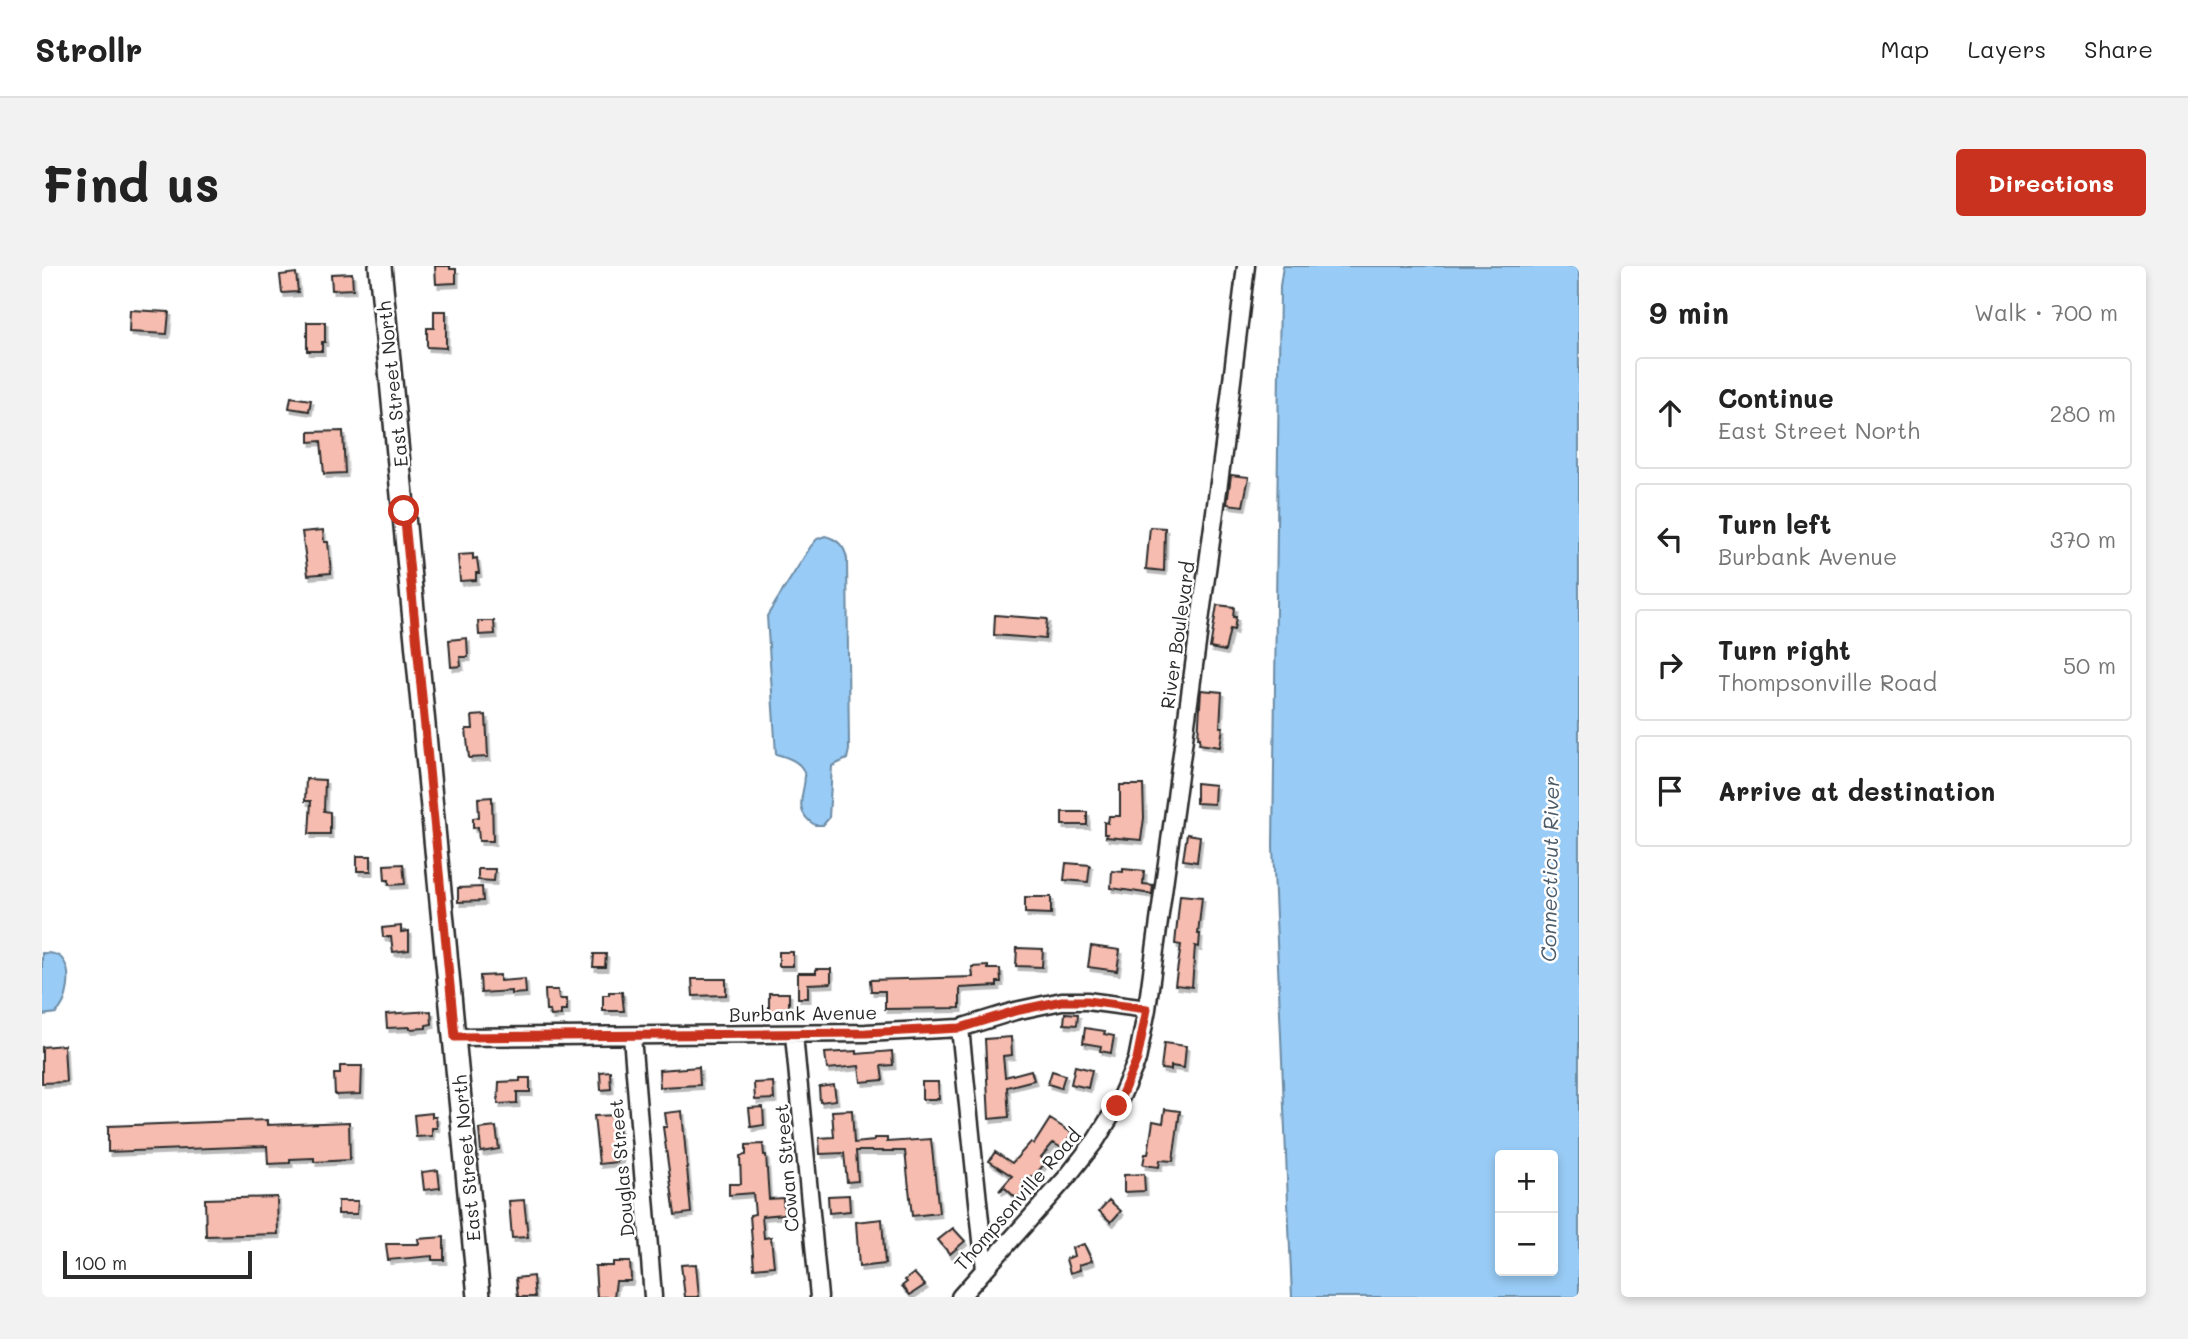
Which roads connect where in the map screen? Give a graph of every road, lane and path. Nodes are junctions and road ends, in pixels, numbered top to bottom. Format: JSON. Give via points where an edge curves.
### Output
{"nodes":[{"id":1,"x":380,"y":266,"type":"edge"},
{"id":2,"x":1246,"y":266,"type":"edge"},
{"id":3,"x":1147,"y":1009,"type":"junction"},
{"id":4,"x":960,"y":1028,"type":"junction"},
{"id":5,"x":794,"y":1035,"type":"junction"},
{"id":6,"x":632,"y":1036,"type":"junction"},
{"id":7,"x":455,"y":1037,"type":"junction"},
{"id":8,"x":985,"y":1269,"type":"junction"},
{"id":9,"x":479,"y":1297,"type":"edge"},
{"id":10,"x":653,"y":1297,"type":"edge"},
{"id":11,"x":819,"y":1297,"type":"edge"},
{"id":12,"x":960,"y":1297,"type":"edge"}],
"edges":[{"from":1,"to":7,"type":"main road","name":"East Street North"},
{"from":2,"to":3,"type":"street","name":"River Boulevard"},
{"from":3,"to":4,"type":"street","name":"Burbank Avenue","via":[[1062,1001]]},
{"from":3,"to":8,"type":"street","name":"Thompsonville Road","via":[[1137,1059],[1096,1140]]},
{"from":4,"to":5,"type":"street","name":"Burbank Avenue"},
{"from":4,"to":8,"type":"street"},
{"from":5,"to":6,"type":"street","name":"Burbank Avenue"},
{"from":5,"to":11,"type":"street","name":"Cowan Street"},
{"from":6,"to":7,"type":"street","name":"Burbank Avenue"},
{"from":6,"to":10,"type":"street","name":"Douglas Street"},
{"from":7,"to":9,"type":"main road","name":"East Street North"},
{"from":8,"to":12,"type":"street","name":"Thompsonville Road"}]}
